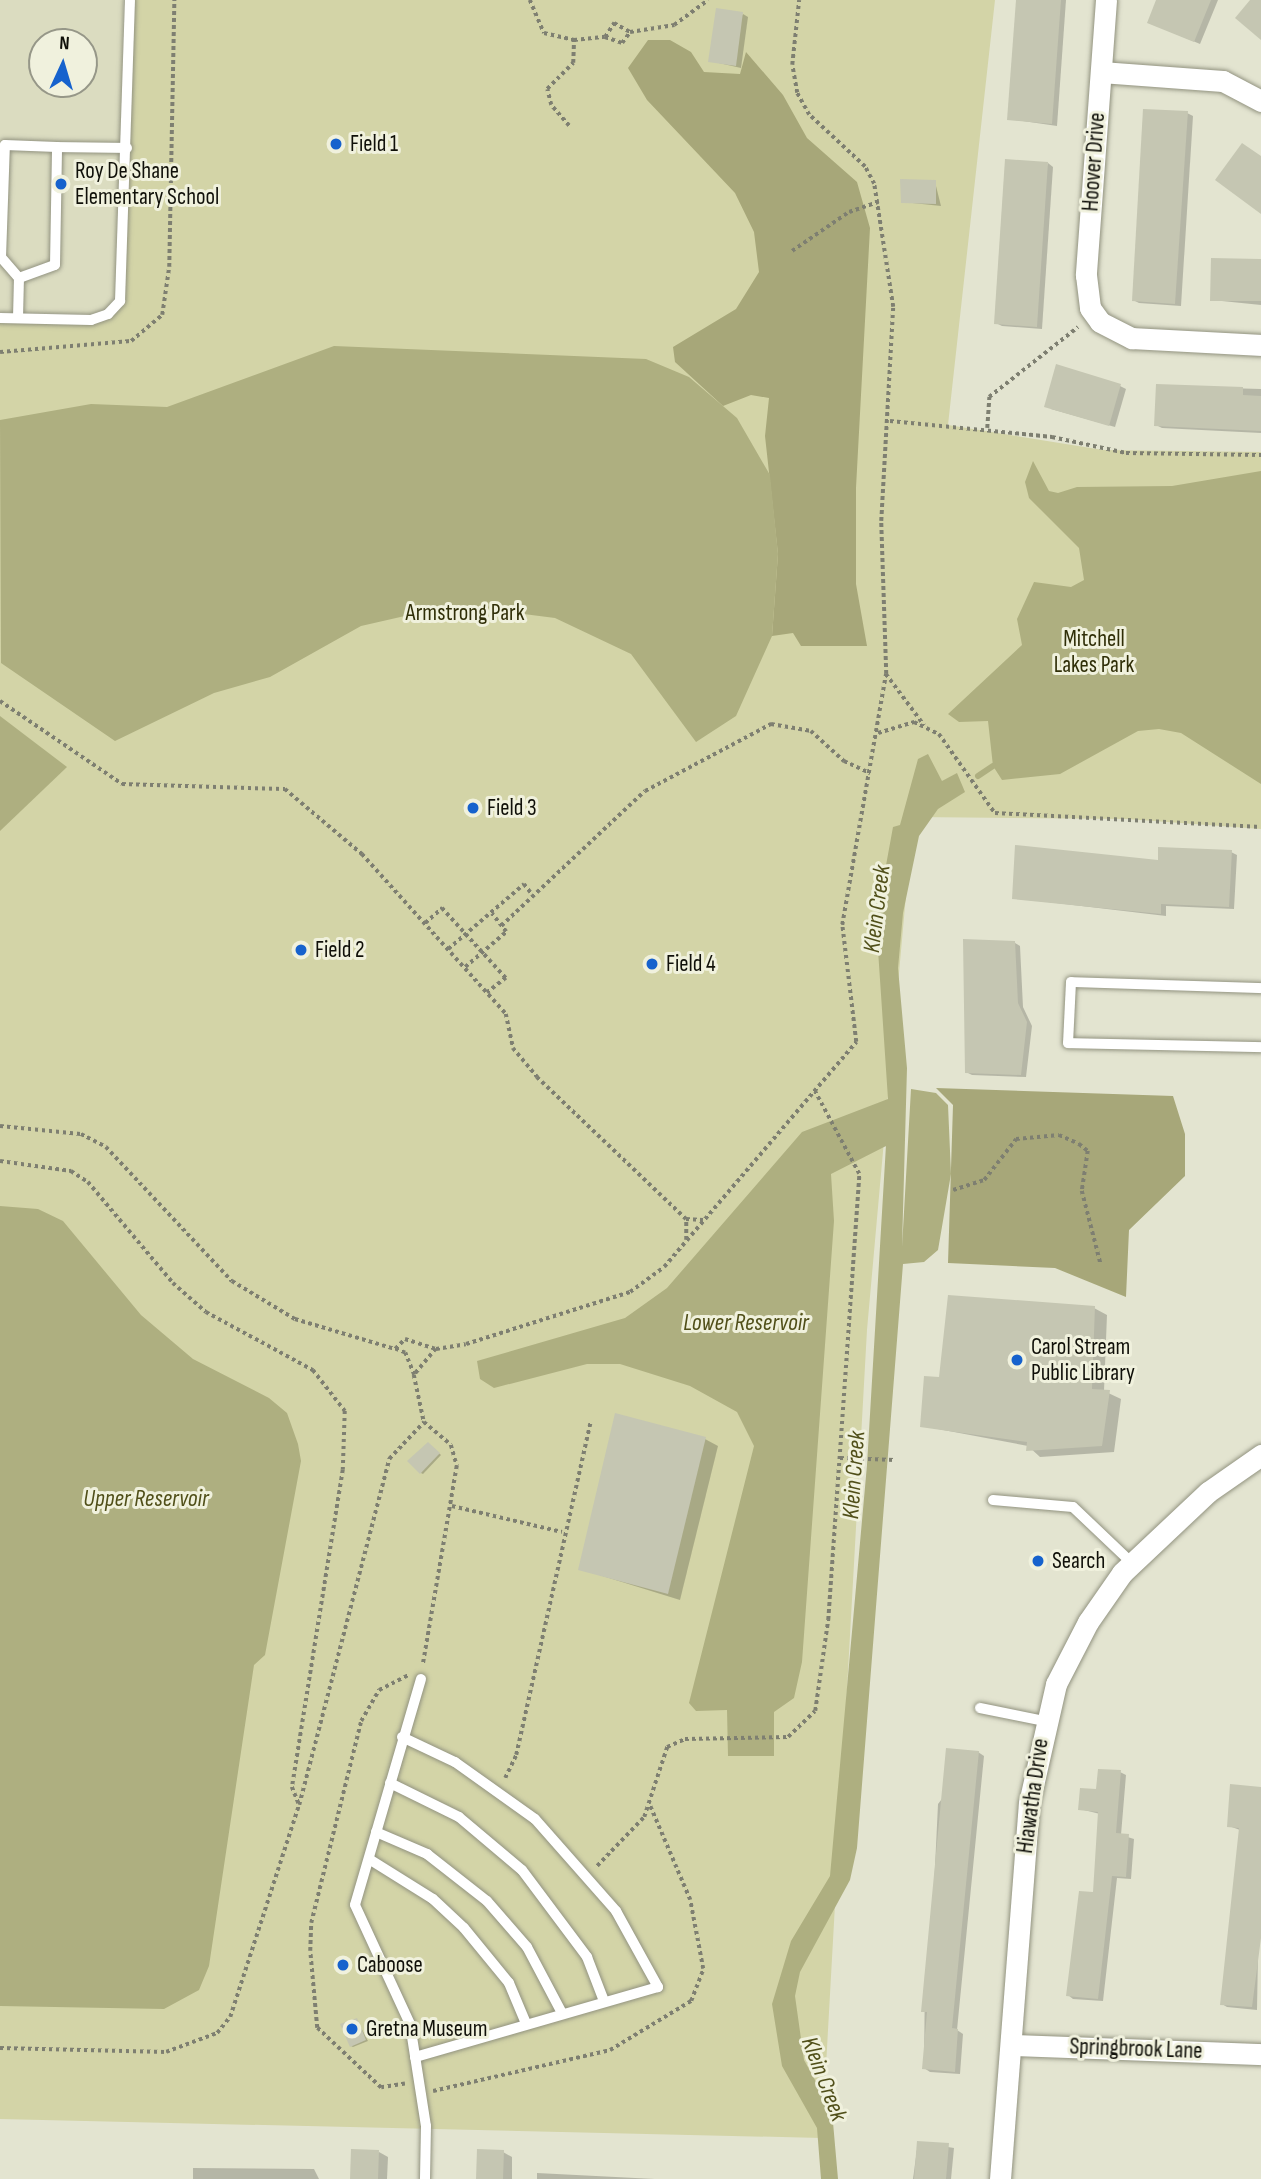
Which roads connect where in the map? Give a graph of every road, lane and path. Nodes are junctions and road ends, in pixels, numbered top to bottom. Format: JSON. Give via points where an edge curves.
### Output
{"nodes":[{"id":1,"x":130,"y":0,"type":"edge"},
{"id":2,"x":174,"y":0,"type":"edge"},
{"id":3,"x":530,"y":0,"type":"edge"},
{"id":4,"x":708,"y":0,"type":"edge"},
{"id":5,"x":799,"y":0,"type":"edge"},
{"id":6,"x":1106,"y":0,"type":"edge"},
{"id":7,"x":630,"y":32,"type":"junction"},
{"id":8,"x":605,"y":37,"type":"junction"},
{"id":9,"x":574,"y":40,"type":"junction"},
{"id":10,"x":1101,"y":72,"type":"junction"},
{"id":11,"x":1261,"y":101,"type":"edge"},
{"id":12,"x":569,"y":126,"type":"dead end"},
{"id":13,"x":57,"y":147,"type":"junction"},
{"id":14,"x":127,"y":148,"type":"junction"},
{"id":15,"x":878,"y":202,"type":"junction"},
{"id":16,"x":792,"y":251,"type":"dead end"},
{"id":17,"x":19,"y":278,"type":"junction"},
{"id":18,"x":1095,"y":315,"type":"junction"},
{"id":19,"x":0,"y":318,"type":"edge"},
{"id":20,"x":18,"y":318,"type":"junction"},
{"id":21,"x":1261,"y":345,"type":"edge"},
{"id":22,"x":0,"y":352,"type":"edge"},
{"id":23,"x":890,"y":421,"type":"junction"},
{"id":24,"x":987,"y":428,"type":"junction"},
{"id":25,"x":1261,"y":455,"type":"edge"},
{"id":26,"x":886,"y":674,"type":"junction"},
{"id":27,"x":0,"y":701,"type":"edge"},
{"id":28,"x":924,"y":725,"type":"junction"},
{"id":29,"x":878,"y":733,"type":"junction"},
{"id":30,"x":870,"y":773,"type":"junction"},
{"id":31,"x":1261,"y":827,"type":"edge"},
{"id":32,"x":531,"y":892,"type":"junction"},
{"id":33,"x":492,"y":914,"type":"junction"},
{"id":34,"x":425,"y":923,"type":"junction"},
{"id":35,"x":501,"y":926,"type":"junction"},
{"id":36,"x":464,"y":933,"type":"junction"},
{"id":37,"x":448,"y":948,"type":"junction"},
{"id":38,"x":482,"y":952,"type":"junction"},
{"id":39,"x":465,"y":967,"type":"junction"},
{"id":40,"x":1261,"y":988,"type":"edge"},
{"id":41,"x":487,"y":993,"type":"junction"},
{"id":42,"x":1261,"y":1047,"type":"edge"},
{"id":43,"x":815,"y":1092,"type":"junction"},
{"id":44,"x":0,"y":1126,"type":"edge"},
{"id":45,"x":0,"y":1161,"type":"edge"},
{"id":46,"x":953,"y":1190,"type":"dead end"},
{"id":47,"x":686,"y":1219,"type":"junction"},
{"id":48,"x":703,"y":1220,"type":"junction"},
{"id":49,"x":686,"y":1240,"type":"junction"},
{"id":50,"x":1101,"y":1265,"type":"dead end"},
{"id":51,"x":395,"y":1349,"type":"junction"},
{"id":52,"x":436,"y":1349,"type":"junction"},
{"id":53,"x":414,"y":1375,"type":"junction"},
{"id":54,"x":425,"y":1422,"type":"junction"},
{"id":55,"x":590,"y":1423,"type":"dead end"},
{"id":56,"x":1261,"y":1455,"type":"edge"},
{"id":57,"x":840,"y":1458,"type":"junction"},
{"id":58,"x":895,"y":1461,"type":"dead end"},
{"id":59,"x":993,"y":1500,"type":"dead end"},
{"id":60,"x":451,"y":1506,"type":"junction"},
{"id":61,"x":562,"y":1532,"type":"junction"},
{"id":62,"x":1132,"y":1563,"type":"junction"},
{"id":63,"x":421,"y":1679,"type":"joint"},
{"id":64,"x":980,"y":1708,"type":"dead end"},
{"id":65,"x":1044,"y":1721,"type":"junction"},
{"id":66,"x":402,"y":1737,"type":"junction"},
{"id":67,"x":390,"y":1783,"type":"junction"},
{"id":68,"x":499,"y":1790,"type":"junction"},
{"id":69,"x":299,"y":1805,"type":"junction"},
{"id":70,"x":376,"y":1832,"type":"junction"},
{"id":71,"x":369,"y":1858,"type":"junction"},
{"id":72,"x":587,"y":1874,"type":"junction"},
{"id":73,"x":604,"y":2001,"type":"junction"},
{"id":74,"x":562,"y":2013,"type":"junction"},
{"id":75,"x":525,"y":2021,"type":"junction"},
{"id":76,"x":1011,"y":2045,"type":"junction"},
{"id":77,"x":0,"y":2048,"type":"edge"},
{"id":78,"x":1261,"y":2054,"type":"edge"},
{"id":79,"x":415,"y":2057,"type":"junction"},
{"id":80,"x":425,"y":2179,"type":"edge"},
{"id":81,"x":1000,"y":2179,"type":"edge"}],
"edges":[{"from":1,"to":14,"type":"lane"},
{"from":2,"to":22,"type":"path","via":[[169,267],[162,315],[131,341]]},
{"from":3,"to":9,"type":"path","via":[[544,33]]},
{"from":4,"to":7,"type":"path","via":[[687,21]]},
{"from":5,"to":15,"type":"path","via":[[792,65],[797,93],[809,116],[865,167]]},
{"from":6,"to":10,"type":"street","name":"Hoover Drive"},
{"from":7,"to":8,"type":"path","via":[[622,43]]},
{"from":7,"to":8,"type":"path","via":[[614,23]]},
{"from":8,"to":9,"type":"path"},
{"from":9,"to":12,"type":"path","via":[[573,63],[547,89],[551,105]]},
{"from":10,"to":11,"type":"street","via":[[1223,80]]},
{"from":10,"to":18,"type":"street","name":"Hoover Drive","via":[[1086,275]]},
{"from":13,"to":14,"type":"lane"},
{"from":13,"to":17,"type":"lane","via":[[55,265]]},
{"from":13,"to":17,"type":"lane","via":[[5,145],[1,257]]},
{"from":14,"to":20,"type":"lane","via":[[120,301],[108,314],[91,320]]},
{"from":15,"to":16,"type":"path","via":[[849,212]]},
{"from":15,"to":23,"type":"path","via":[[893,307]]},
{"from":17,"to":20,"type":"lane"},
{"from":18,"to":21,"type":"street","via":[[1149,341]]},
{"from":18,"to":24,"type":"path","via":[[1080,317],[1081,325],[989,397]]},
{"from":19,"to":20,"type":"lane"},
{"from":23,"to":24,"type":"path"},
{"from":23,"to":26,"type":"path","via":[[881,521]]},
{"from":24,"to":25,"type":"path","via":[[1126,453]]},
{"from":26,"to":28,"type":"path"},
{"from":26,"to":29,"type":"path"},
{"from":27,"to":34,"type":"path","via":[[122,784],[285,789],[362,854]]},
{"from":28,"to":29,"type":"path","via":[[903,722]]},
{"from":28,"to":31,"type":"path","via":[[952,748],[995,813]]},
{"from":29,"to":30,"type":"path"},
{"from":30,"to":32,"type":"path","via":[[844,761],[811,731],[771,724],[645,792]]},
{"from":30,"to":43,"type":"path","via":[[842,925],[856,1042]]},
{"from":32,"to":33,"type":"path","via":[[524,884]]},
{"from":32,"to":35,"type":"path","via":[[534,897]]},
{"from":33,"to":35,"type":"path"},
{"from":33,"to":36,"type":"path","via":[[488,910]]},
{"from":34,"to":36,"type":"path","via":[[442,908]]},
{"from":34,"to":37,"type":"path"},
{"from":35,"to":38,"type":"path","via":[[506,932]]},
{"from":36,"to":37,"type":"path"},
{"from":36,"to":38,"type":"path"},
{"from":37,"to":39,"type":"path"},
{"from":38,"to":39,"type":"path"},
{"from":38,"to":41,"type":"path","via":[[506,978]]},
{"from":39,"to":41,"type":"path"},
{"from":40,"to":42,"type":"lane","via":[[1070,982],[1068,1044]]},
{"from":41,"to":47,"type":"path","via":[[506,1014],[513,1048],[537,1077]]},
{"from":43,"to":48,"type":"path"},
{"from":43,"to":57,"type":"path","via":[[832,1115],[859,1174]]},
{"from":44,"to":51,"type":"path","via":[[81,1134],[106,1147],[232,1281],[295,1319]]},
{"from":45,"to":69,"type":"path","via":[[71,1171],[88,1182],[173,1283],[206,1312],[313,1370],[345,1411],[343,1470],[292,1787]]},
{"from":46,"to":50,"type":"path","via":[[984,1180],[1016,1139],[1059,1135],[1079,1144],[1088,1151],[1082,1191]]},
{"from":47,"to":48,"type":"path"},
{"from":47,"to":49,"type":"path"},
{"from":48,"to":49,"type":"path"},
{"from":49,"to":52,"type":"path","via":[[630,1292]]},
{"from":51,"to":52,"type":"path","via":[[405,1339]]},
{"from":51,"to":53,"type":"path","via":[[405,1353]]},
{"from":52,"to":53,"type":"path"},
{"from":53,"to":54,"type":"path"},
{"from":54,"to":60,"type":"path","via":[[451,1445],[457,1466]]},
{"from":54,"to":69,"type":"path","via":[[389,1459]]},
{"from":55,"to":61,"type":"path"},
{"from":56,"to":62,"type":"street","name":"Hiawatha Drive","via":[[1208,1492]]},
{"from":57,"to":58,"type":"path"},
{"from":57,"to":72,"type":"path","via":[[820,1687],[807,1722],[778,1738],[685,1739],[667,1747],[638,1828]]},
{"from":59,"to":62,"type":"lane","via":[[1073,1507]]},
{"from":60,"to":61,"type":"path"},
{"from":60,"to":63,"type":"path"},
{"from":61,"to":68,"type":"path","via":[[516,1755]]},
{"from":62,"to":65,"type":"street","name":"Hiawatha Drive","via":[[1088,1622]]},
{"from":63,"to":66,"type":"lane"},
{"from":64,"to":65,"type":"lane"},
{"from":65,"to":76,"type":"street","name":"Hiawatha Drive","via":[[1029,1803]]},
{"from":66,"to":67,"type":"lane"},
{"from":66,"to":68,"type":"lane"},
{"from":67,"to":70,"type":"lane"},
{"from":67,"to":73,"type":"lane","via":[[459,1817],[522,1870],[587,1957]]},
{"from":68,"to":72,"type":"lane"},
{"from":69,"to":77,"type":"path","via":[[240,2000],[217,2034],[166,2052]]},
{"from":70,"to":71,"type":"lane"},
{"from":70,"to":74,"type":"lane","via":[[427,1854],[487,1901],[527,1947]]},
{"from":71,"to":75,"type":"lane","via":[[433,1899],[464,1928],[509,1983]]},
{"from":71,"to":79,"type":"lane","via":[[355,1905],[410,2024]]},
{"from":72,"to":73,"type":"lane","via":[[658,1987]]},
{"from":73,"to":74,"type":"lane"},
{"from":74,"to":75,"type":"lane"},
{"from":75,"to":79,"type":"lane"},
{"from":76,"to":78,"type":"street","name":"Springbrook Lane"},
{"from":76,"to":81,"type":"street","name":"Hiawatha Drive"},
{"from":79,"to":80,"type":"lane","via":[[426,2126]]}]}
